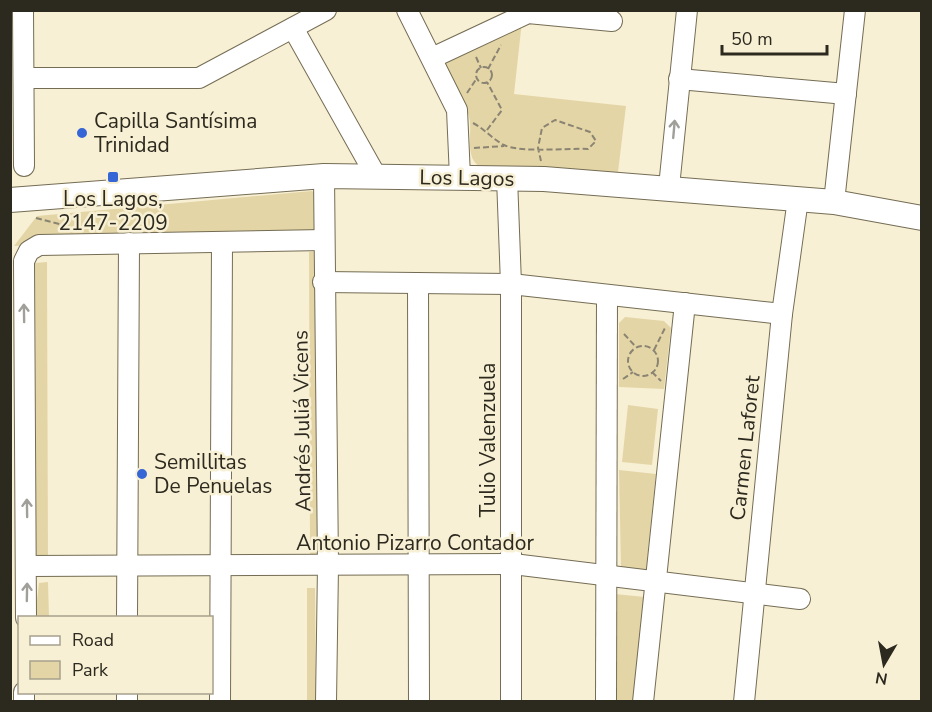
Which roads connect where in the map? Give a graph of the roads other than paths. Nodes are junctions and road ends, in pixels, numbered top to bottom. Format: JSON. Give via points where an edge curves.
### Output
{"nodes":[{"id":1,"x":22,"y":10,"type":"edge"},
{"id":2,"x":326,"y":10,"type":"edge"},
{"id":3,"x":407,"y":10,"type":"edge"},
{"id":4,"x":687,"y":10,"type":"edge"},
{"id":5,"x":855,"y":10,"type":"edge"},
{"id":6,"x":612,"y":21,"type":"dead end"},
{"id":7,"x":293,"y":28,"type":"junction"},
{"id":8,"x":432,"y":58,"type":"junction"},
{"id":9,"x":24,"y":78,"type":"junction"},
{"id":10,"x":679,"y":79,"type":"junction"},
{"id":11,"x":846,"y":94,"type":"junction"},
{"id":12,"x":24,"y":166,"type":"dead end"},
{"id":13,"x":460,"y":169,"type":"junction"},
{"id":14,"x":324,"y":176,"type":"junction"},
{"id":15,"x":376,"y":176,"type":"junction"},
{"id":16,"x":507,"y":178,"type":"junction"},
{"id":17,"x":669,"y":188,"type":"junction"},
{"id":18,"x":798,"y":199,"type":"junction"},
{"id":19,"x":10,"y":200,"type":"edge"},
{"id":20,"x":834,"y":202,"type":"junction"},
{"id":21,"x":921,"y":218,"type":"edge"},
{"id":22,"x":324,"y":240,"type":"junction"},
{"id":23,"x":222,"y":242,"type":"junction"},
{"id":24,"x":129,"y":243,"type":"junction"},
{"id":25,"x":323,"y":282,"type":"junction"},
{"id":26,"x":418,"y":283,"type":"junction"},
{"id":27,"x":511,"y":284,"type":"junction"},
{"id":28,"x":607,"y":295,"type":"junction"},
{"id":29,"x":685,"y":303,"type":"junction"},
{"id":30,"x":782,"y":314,"type":"junction"},
{"id":31,"x":513,"y":564,"type":"junction"},
{"id":32,"x":419,"y":565,"type":"junction"},
{"id":33,"x":27,"y":566,"type":"junction"},
{"id":34,"x":126,"y":566,"type":"junction"},
{"id":35,"x":219,"y":566,"type":"junction"},
{"id":36,"x":328,"y":566,"type":"junction"},
{"id":37,"x":606,"y":575,"type":"junction"},
{"id":38,"x":654,"y":581,"type":"junction"},
{"id":39,"x":754,"y":593,"type":"junction"},
{"id":40,"x":800,"y":599,"type":"dead end"},
{"id":41,"x":26,"y":616,"type":"edge"},
{"id":42,"x":127,"y":616,"type":"edge"},
{"id":43,"x":220,"y":702,"type":"edge"},
{"id":44,"x":326,"y":702,"type":"edge"},
{"id":45,"x":419,"y":702,"type":"edge"},
{"id":46,"x":511,"y":702,"type":"edge"},
{"id":47,"x":606,"y":702,"type":"edge"},
{"id":48,"x":643,"y":702,"type":"edge"},
{"id":49,"x":744,"y":702,"type":"edge"}],
"edges":[{"from":1,"to":9,"type":"street"},
{"from":2,"to":7,"type":"street"},
{"from":3,"to":8,"type":"street"},
{"from":4,"to":10,"type":"street"},
{"from":5,"to":11,"type":"street"},
{"from":6,"to":8,"type":"street","via":[[528,13]]},
{"from":7,"to":9,"type":"street","via":[[199,78]]},
{"from":7,"to":15,"type":"street"},
{"from":8,"to":13,"type":"street","via":[[457,110]]},
{"from":9,"to":12,"type":"street"},
{"from":10,"to":11,"type":"street"},
{"from":17,"to":10,"type":"street","one_way":true},
{"from":11,"to":20,"type":"street"},
{"from":13,"to":15,"type":"main road","name":"Los Lagos"},
{"from":13,"to":16,"type":"main road","name":"Los Lagos"},
{"from":14,"to":15,"type":"main road","name":"Los Lagos"},
{"from":14,"to":19,"type":"main road","name":"Los Lagos"},
{"from":14,"to":22,"type":"street","name":"Andrés Juliá Vicens"},
{"from":16,"to":17,"type":"main road","name":"Los Lagos"},
{"from":16,"to":27,"type":"street","name":"Tulio Valenzuela"},
{"from":17,"to":18,"type":"main road","name":"Los Lagos"},
{"from":18,"to":20,"type":"main road","name":"Los Lagos"},
{"from":18,"to":30,"type":"street","name":"Carmen Laforet"},
{"from":20,"to":21,"type":"main road","name":"Los Lagos"},
{"from":22,"to":23,"type":"street"},
{"from":22,"to":25,"type":"street","name":"Andrés Juliá Vicens"},
{"from":23,"to":24,"type":"street"},
{"from":23,"to":35,"type":"street"},
{"from":33,"to":24,"type":"street","one_way":true,"via":[[24,261],[39,245]]},
{"from":24,"to":34,"type":"street"},
{"from":25,"to":26,"type":"street"},
{"from":25,"to":36,"type":"street","name":"Andrés Juliá Vicens"},
{"from":26,"to":27,"type":"street"},
{"from":26,"to":32,"type":"street"},
{"from":27,"to":28,"type":"street"},
{"from":27,"to":31,"type":"street","name":"Tulio Valenzuela"},
{"from":28,"to":29,"type":"street"},
{"from":28,"to":37,"type":"street"},
{"from":29,"to":30,"type":"street"},
{"from":29,"to":38,"type":"street"},
{"from":30,"to":39,"type":"street","name":"Carmen Laforet"},
{"from":31,"to":32,"type":"street","name":"Antonio Pizarro Contador"},
{"from":31,"to":37,"type":"street","name":"Antonio Pizarro Contador"},
{"from":31,"to":46,"type":"street","name":"Tulio Valenzuela"},
{"from":32,"to":36,"type":"street","name":"Antonio Pizarro Contador"},
{"from":32,"to":45,"type":"street"},
{"from":33,"to":34,"type":"street","name":"Antonio Pizarro Contador"},
{"from":41,"to":33,"type":"street","one_way":true},
{"from":34,"to":35,"type":"street","name":"Antonio Pizarro Contador"},
{"from":34,"to":42,"type":"street"},
{"from":35,"to":36,"type":"street","name":"Antonio Pizarro Contador"},
{"from":35,"to":43,"type":"street"},
{"from":36,"to":44,"type":"street","name":"Andrés Juliá Vicens"},
{"from":37,"to":38,"type":"street","name":"Antonio Pizarro Contador"},
{"from":37,"to":47,"type":"street"},
{"from":38,"to":39,"type":"street","name":"Antonio Pizarro Contador"},
{"from":38,"to":48,"type":"street"},
{"from":39,"to":40,"type":"street","name":"Antonio Pizarro Contador"},
{"from":39,"to":49,"type":"street","name":"Carmen Laforet"}]}
